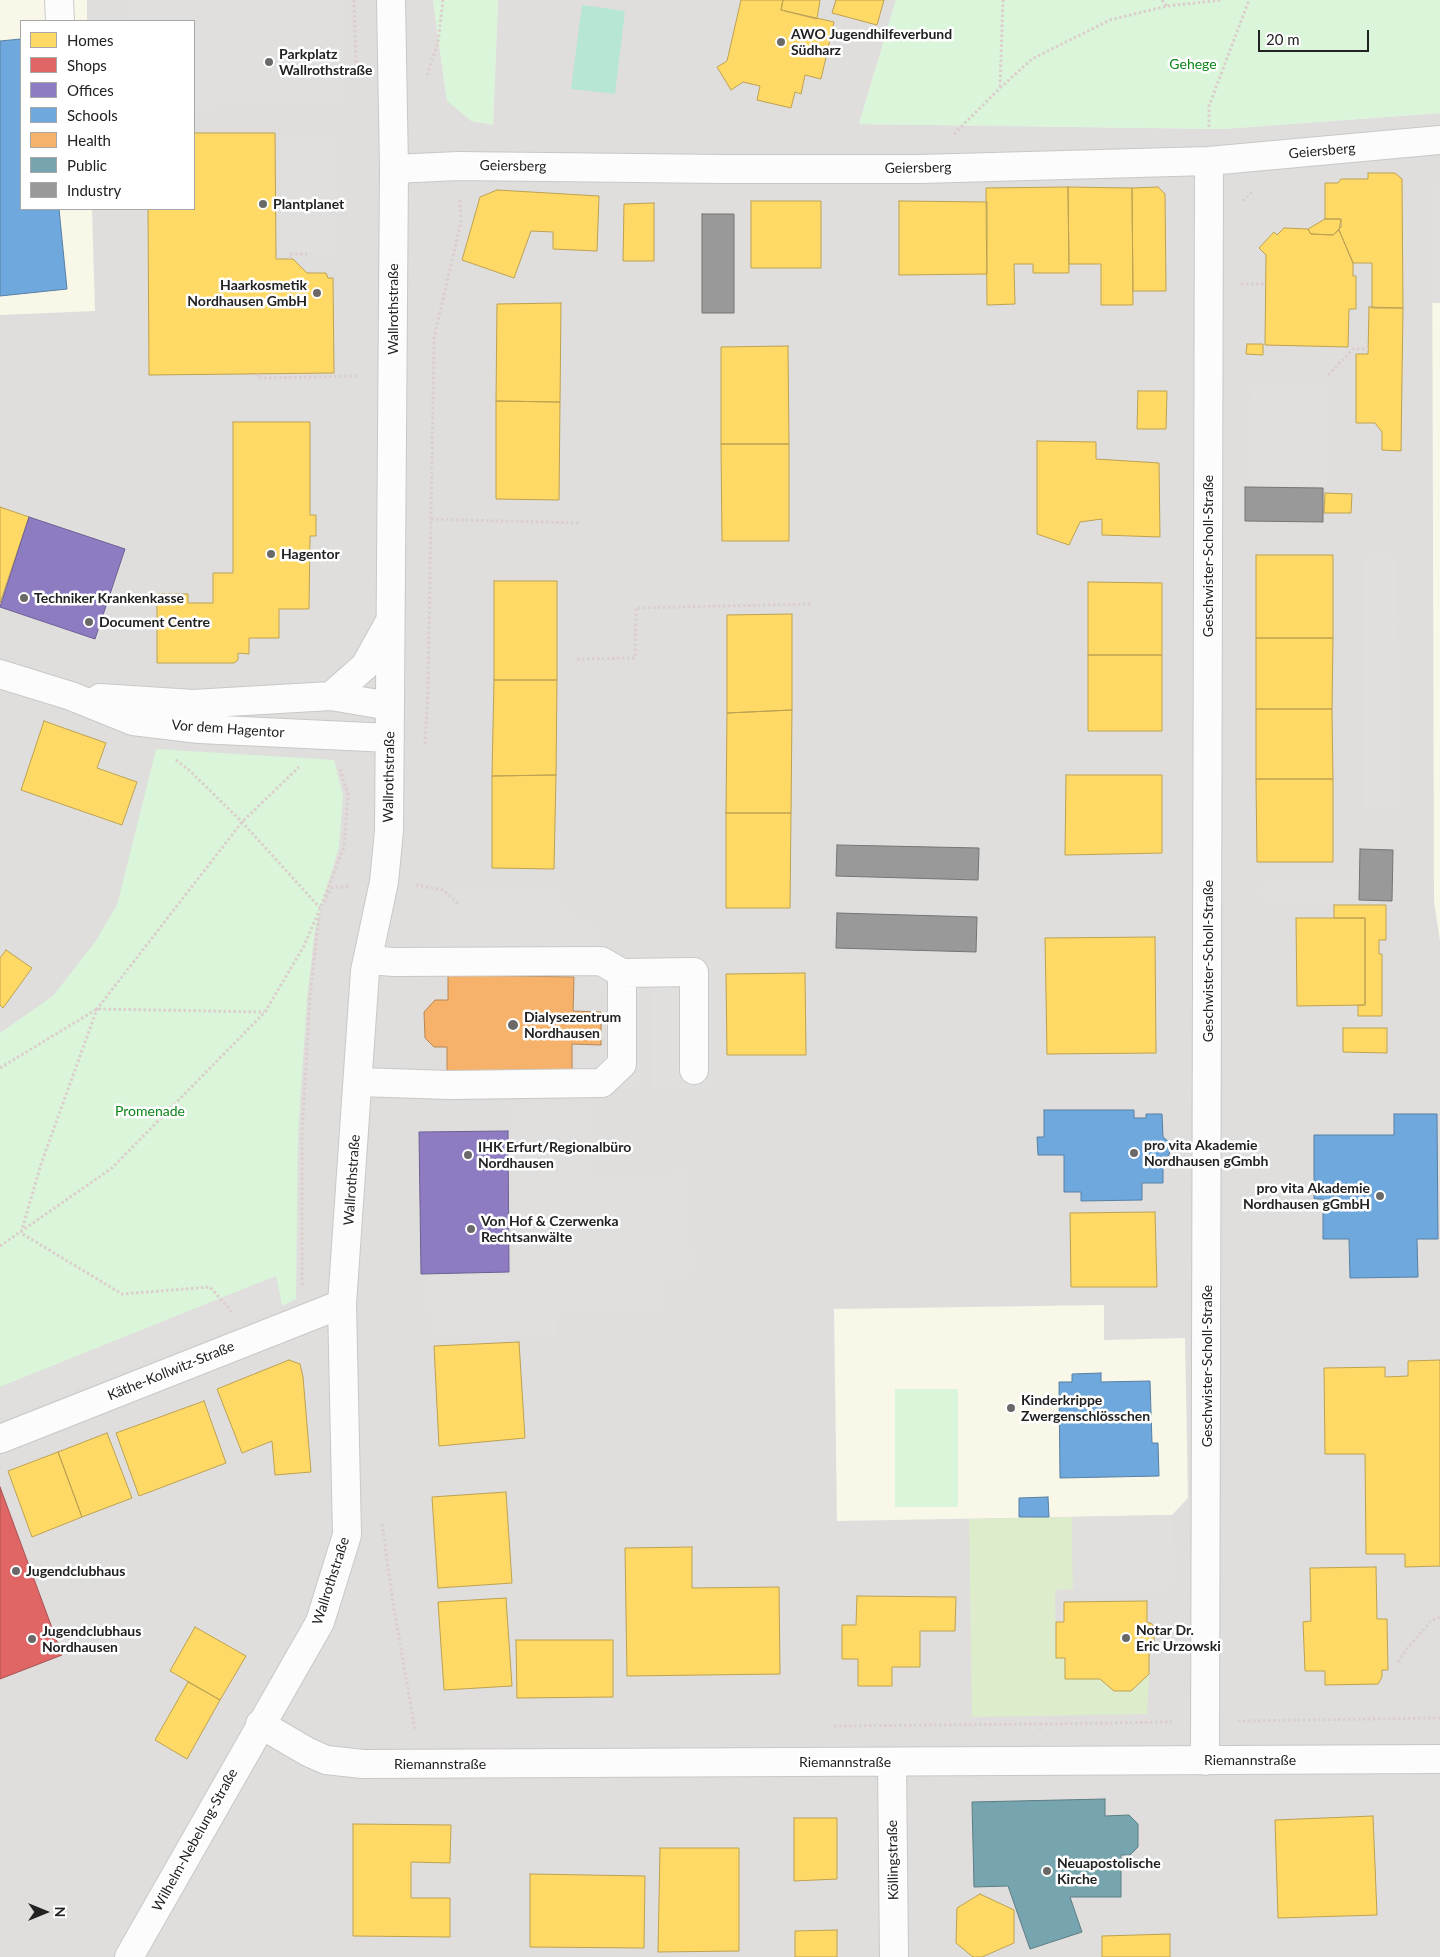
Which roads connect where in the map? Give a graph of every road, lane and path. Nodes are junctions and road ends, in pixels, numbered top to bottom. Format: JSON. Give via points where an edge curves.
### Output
{"nodes":[{"id":1,"x":59,"y":0,"type":"edge"},
{"id":2,"x":354,"y":0,"type":"edge"},
{"id":3,"x":391,"y":0,"type":"edge"},
{"id":4,"x":1003,"y":0,"type":"edge"},
{"id":5,"x":1162,"y":0,"type":"edge"},
{"id":6,"x":1222,"y":0,"type":"edge"},
{"id":7,"x":1249,"y":0,"type":"edge"},
{"id":8,"x":1167,"y":6,"type":"junction"},
{"id":9,"x":60,"y":20,"type":"edge"},
{"id":10,"x":356,"y":64,"type":"dead end"},
{"id":11,"x":1000,"y":88,"type":"junction"},
{"id":12,"x":1440,"y":140,"type":"edge"},
{"id":13,"x":1209,"y":161,"type":"junction"},
{"id":14,"x":394,"y":169,"type":"junction"},
{"id":15,"x":920,"y":169,"type":"junction"},
{"id":16,"x":1259,"y":185,"type":"dead end"},
{"id":17,"x":1238,"y":206,"type":"dead end"},
{"id":18,"x":307,"y":254,"type":"dead end"},
{"id":19,"x":290,"y":259,"type":"dead end"},
{"id":20,"x":1238,"y":284,"type":"dead end"},
{"id":21,"x":1266,"y":284,"type":"dead end"},
{"id":22,"x":1368,"y":349,"type":"dead end"},
{"id":23,"x":258,"y":374,"type":"dead end"},
{"id":24,"x":1328,"y":375,"type":"dead end"},
{"id":25,"x":364,"y":376,"type":"dead end"},
{"id":26,"x":431,"y":519,"type":"dead end"},
{"id":27,"x":578,"y":523,"type":"dead end"},
{"id":28,"x":812,"y":604,"type":"dead end"},
{"id":29,"x":392,"y":617,"type":"junction"},
{"id":30,"x":577,"y":659,"type":"dead end"},
{"id":31,"x":0,"y":674,"type":"edge"},
{"id":32,"x":71,"y":696,"type":"junction"},
{"id":33,"x":331,"y":696,"type":"junction"},
{"id":34,"x":390,"y":706,"type":"junction"},
{"id":35,"x":390,"y":738,"type":"junction"},
{"id":36,"x":301,"y":765,"type":"dead end"},
{"id":37,"x":340,"y":766,"type":"dead end"},
{"id":38,"x":190,"y":770,"type":"dead end"},
{"id":39,"x":242,"y":822,"type":"junction"},
{"id":40,"x":411,"y":884,"type":"dead end"},
{"id":41,"x":460,"y":905,"type":"dead end"},
{"id":42,"x":320,"y":908,"type":"junction"},
{"id":43,"x":368,"y":960,"type":"junction"},
{"id":44,"x":622,"y":973,"type":"junction"},
{"id":45,"x":97,"y":1009,"type":"junction"},
{"id":46,"x":265,"y":1012,"type":"junction"},
{"id":47,"x":0,"y":1068,"type":"edge"},
{"id":48,"x":694,"y":1070,"type":"dead end"},
{"id":49,"x":358,"y":1082,"type":"junction"},
{"id":50,"x":21,"y":1233,"type":"junction"},
{"id":51,"x":0,"y":1246,"type":"edge"},
{"id":52,"x":342,"y":1304,"type":"junction"},
{"id":53,"x":312,"y":1316,"type":"junction"},
{"id":54,"x":255,"y":1338,"type":"junction"},
{"id":55,"x":0,"y":1439,"type":"edge"},
{"id":56,"x":382,"y":1522,"type":"dead end"},
{"id":57,"x":1440,"y":1617,"type":"edge"},
{"id":58,"x":1398,"y":1662,"type":"dead end"},
{"id":59,"x":260,"y":1724,"type":"junction"},
{"id":60,"x":1440,"y":1759,"type":"edge"},
{"id":61,"x":1205,"y":1760,"type":"junction"},
{"id":62,"x":892,"y":1762,"type":"junction"},
{"id":63,"x":416,"y":1764,"type":"junction"},
{"id":64,"x":129,"y":1957,"type":"edge"},
{"id":65,"x":894,"y":1957,"type":"edge"}],
"edges":[{"from":1,"to":9,"type":"street"},
{"from":2,"to":10,"type":"path"},
{"from":3,"to":14,"type":"street","name":"Wallrothstraße"},
{"from":4,"to":11,"type":"path"},
{"from":5,"to":8,"type":"path"},
{"from":6,"to":8,"type":"path"},
{"from":7,"to":13,"type":"path","via":[[1209,106]]},
{"from":8,"to":11,"type":"path","via":[[1110,20],[1032,59]]},
{"from":11,"to":15,"type":"path"},
{"from":12,"to":13,"type":"street","name":"Geiersberg"},
{"from":13,"to":15,"type":"street","name":"Geiersberg"},
{"from":13,"to":61,"type":"street","name":"Geschwister-Scholl-Straße"},
{"from":14,"to":15,"type":"street","name":"Geiersberg","via":[[458,166]]},
{"from":14,"to":29,"type":"street","name":"Wallrothstraße"},
{"from":16,"to":17,"type":"path"},
{"from":18,"to":19,"type":"path","via":[[290,254]]},
{"from":20,"to":21,"type":"path"},
{"from":22,"to":24,"type":"path","via":[[1353,349]]},
{"from":23,"to":25,"type":"path","via":[[258,378]]},
{"from":26,"to":27,"type":"path"},
{"from":28,"to":30,"type":"path","via":[[636,608],[635,658]]},
{"from":29,"to":33,"type":"street","name":"Wallrothstraße","via":[[364,666]]},
{"from":29,"to":34,"type":"street","name":"Wallrothstraße"},
{"from":31,"to":32,"type":"street","name":"Vor dem Hagentor"},
{"from":32,"to":33,"type":"street","name":"Vor dem Hagentor","via":[[193,704]]},
{"from":32,"to":35,"type":"street","name":"Vor dem Hagentor","via":[[133,721],[199,729]]},
{"from":33,"to":34,"type":"street","name":"Vor dem Hagentor"},
{"from":34,"to":35,"type":"street","name":"Wallrothstraße"},
{"from":35,"to":43,"type":"street","name":"Wallrothstraße","via":[[384,873]]},
{"from":36,"to":39,"type":"path"},
{"from":37,"to":42,"type":"path","via":[[348,795],[344,847]]},
{"from":38,"to":39,"type":"path"},
{"from":39,"to":42,"type":"path"},
{"from":39,"to":45,"type":"path"},
{"from":40,"to":41,"type":"path","via":[[443,890]]},
{"from":42,"to":46,"type":"path","via":[[304,946]]},
{"from":42,"to":53,"type":"path","via":[[310,996],[302,1133],[302,1294]]},
{"from":43,"to":44,"type":"street","via":[[601,961]]},
{"from":43,"to":49,"type":"street","name":"Wallrothstraße"},
{"from":44,"to":48,"type":"street","via":[[694,972]]},
{"from":44,"to":49,"type":"street","via":[[622,1064],[602,1083],[450,1085]]},
{"from":45,"to":46,"type":"path"},
{"from":45,"to":47,"type":"path"},
{"from":45,"to":50,"type":"path","via":[[41,1164]]},
{"from":46,"to":50,"type":"path","via":[[112,1168]]},
{"from":49,"to":52,"type":"street","name":"Wallrothstraße"},
{"from":50,"to":51,"type":"path"},
{"from":50,"to":54,"type":"path","via":[[122,1294],[210,1287]]},
{"from":52,"to":53,"type":"street","name":"Käthe-Kollwitz-Straße"},
{"from":52,"to":59,"type":"street","name":"Wallrothstraße","via":[[347,1536],[320,1622]]},
{"from":53,"to":54,"type":"street","name":"Käthe-Kollwitz-Straße"},
{"from":54,"to":55,"type":"street","name":"Käthe-Kollwitz-Straße"},
{"from":56,"to":63,"type":"path","via":[[415,1731]]},
{"from":57,"to":58,"type":"path","via":[[1431,1621]]},
{"from":59,"to":63,"type":"street","name":"Riemannstraße","via":[[326,1760]]},
{"from":59,"to":64,"type":"street","name":"Wilhelm-Nebelung-Straße"},
{"from":60,"to":61,"type":"street","name":"Riemannstraße"},
{"from":61,"to":62,"type":"street","name":"Riemannstraße"},
{"from":62,"to":63,"type":"street","name":"Riemannstraße"},
{"from":62,"to":65,"type":"street","name":"Köllingstraße"}]}
